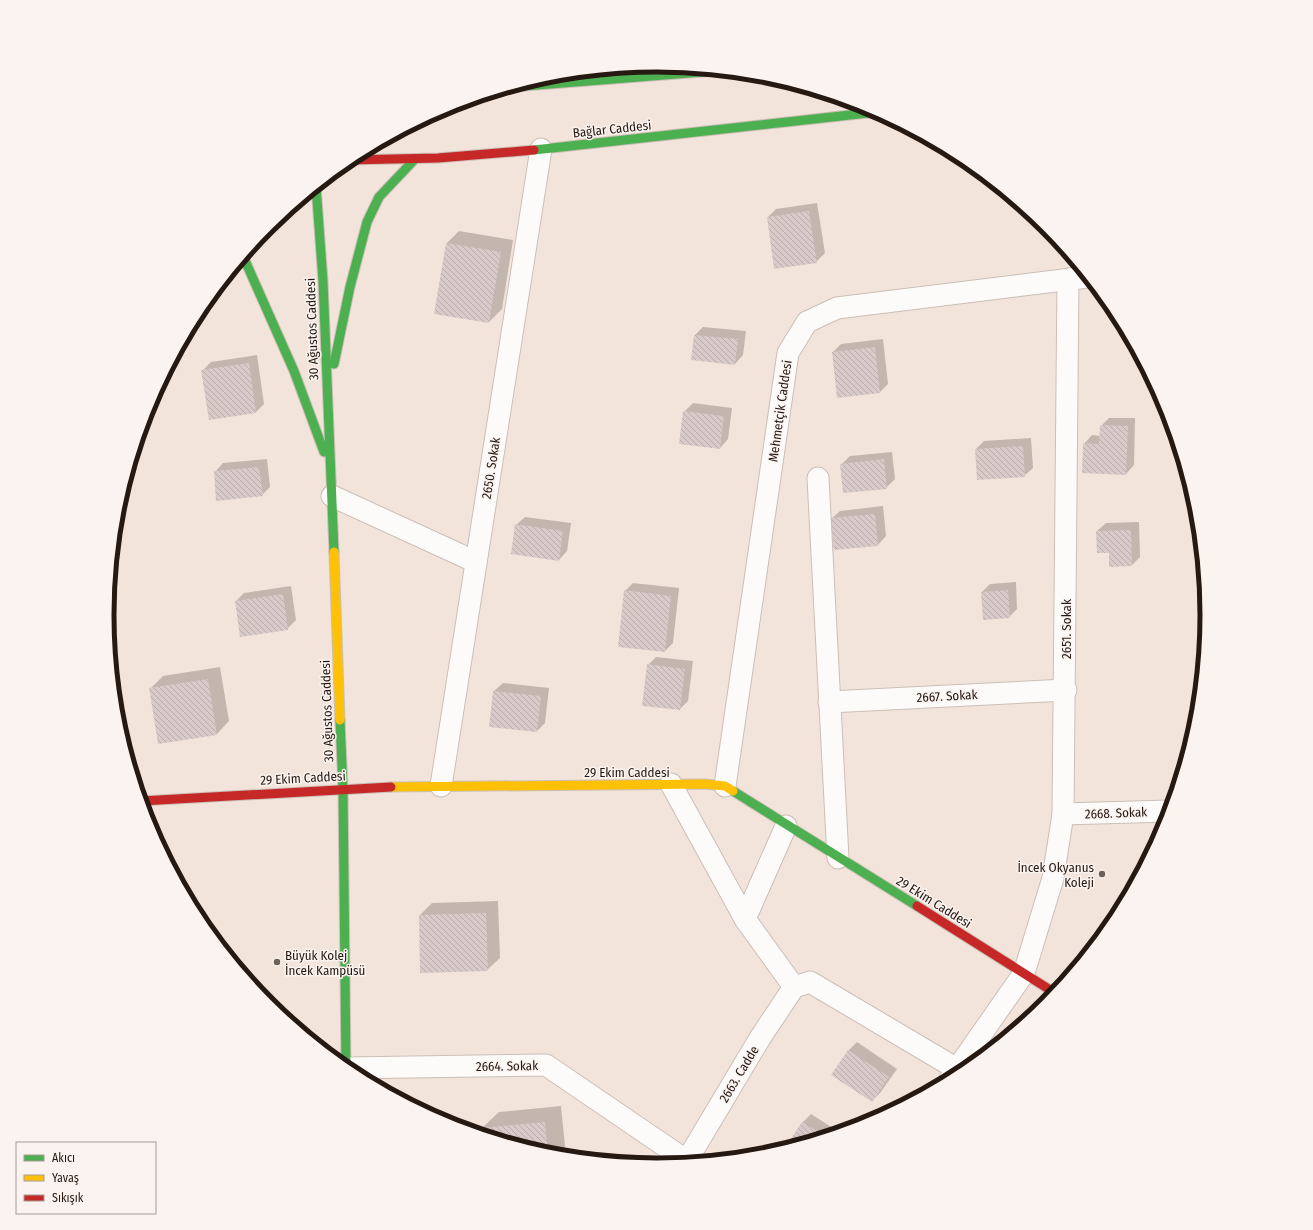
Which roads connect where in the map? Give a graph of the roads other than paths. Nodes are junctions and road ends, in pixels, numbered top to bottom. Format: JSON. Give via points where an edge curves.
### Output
{"nodes":[{"id":1,"x":692,"y":73,"type":"edge"},
{"id":2,"x":535,"y":86,"type":"edge"},
{"id":3,"x":865,"y":113,"type":"edge"},
{"id":4,"x":541,"y":150,"type":"junction"},
{"id":5,"x":415,"y":159,"type":"junction"},
{"id":6,"x":362,"y":160,"type":"edge"},
{"id":7,"x":316,"y":192,"type":"edge"},
{"id":8,"x":245,"y":261,"type":"edge"},
{"id":9,"x":1078,"y":278,"type":"edge"},
{"id":10,"x":328,"y":396,"type":"junction"},
{"id":11,"x":331,"y":472,"type":"junction"},
{"id":12,"x":818,"y":478,"type":"dead end"},
{"id":13,"x":332,"y":496,"type":"junction"},
{"id":14,"x":476,"y":562,"type":"junction"},
{"id":15,"x":1066,"y":690,"type":"junction"},
{"id":16,"x":829,"y":702,"type":"junction"},
{"id":17,"x":671,"y":784,"type":"junction"},
{"id":18,"x":441,"y":786,"type":"junction"},
{"id":19,"x":726,"y":786,"type":"junction"},
{"id":20,"x":343,"y":789,"type":"junction"},
{"id":21,"x":146,"y":801,"type":"edge"},
{"id":22,"x":1163,"y":811,"type":"edge"},
{"id":23,"x":1063,"y":814,"type":"junction"},
{"id":24,"x":786,"y":826,"type":"junction"},
{"id":25,"x":838,"y":858,"type":"junction"},
{"id":26,"x":745,"y":920,"type":"junction"},
{"id":27,"x":1024,"y":973,"type":"junction"},
{"id":28,"x":794,"y":987,"type":"junction"},
{"id":29,"x":1049,"y":990,"type":"edge"},
{"id":30,"x":346,"y":1060,"type":"edge"},
{"id":31,"x":959,"y":1065,"type":"edge"},
{"id":32,"x":358,"y":1068,"type":"edge"},
{"id":33,"x":949,"y":1072,"type":"edge"},
{"id":34,"x":681,"y":1157,"type":"edge"},
{"id":35,"x":688,"y":1157,"type":"edge"}],
"edges":[{"from":1,"to":2,"type":"street"},
{"from":3,"to":4,"type":"street","name":"Bağlar Caddesi"},
{"from":4,"to":5,"type":"street","name":"Bağlar Caddesi"},
{"from":4,"to":14,"type":"street","name":"2650. Sokak"},
{"from":5,"to":6,"type":"street","name":"Bağlar Caddesi"},
{"from":5,"to":10,"type":"street","via":[[379,197],[366,222]]},
{"from":7,"to":10,"type":"street","name":"30 Ağustos Caddesi"},
{"from":8,"to":11,"type":"street","name":"30 Ağustos Caddesi","via":[[294,371]]},
{"from":9,"to":15,"type":"street","name":"2651. Sokak"},
{"from":9,"to":19,"type":"street","name":"Mehmetçik Caddesi","via":[[837,308],[807,322],[788,352]]},
{"from":10,"to":11,"type":"street","name":"30 Ağustos Caddesi"},
{"from":11,"to":13,"type":"street","name":"30 Ağustos Caddesi"},
{"from":12,"to":16,"type":"street"},
{"from":13,"to":14,"type":"street"},
{"from":13,"to":20,"type":"street","name":"30 Ağustos Caddesi"},
{"from":14,"to":18,"type":"street","name":"2650. Sokak"},
{"from":15,"to":16,"type":"street","name":"2667. Sokak"},
{"from":15,"to":23,"type":"street","name":"2651. Sokak"},
{"from":16,"to":25,"type":"street"},
{"from":17,"to":18,"type":"street","name":"29 Ekim Caddesi"},
{"from":17,"to":19,"type":"street","name":"29 Ekim Caddesi"},
{"from":17,"to":26,"type":"street"},
{"from":18,"to":20,"type":"street","name":"29 Ekim Caddesi"},
{"from":19,"to":24,"type":"street","name":"29 Ekim Caddesi"},
{"from":20,"to":21,"type":"street","name":"29 Ekim Caddesi"},
{"from":20,"to":30,"type":"street","name":"30 Ağustos Caddesi"},
{"from":22,"to":23,"type":"street","name":"2668. Sokak"},
{"from":23,"to":27,"type":"street","name":"2651. Sokak","via":[[1053,878]]},
{"from":24,"to":25,"type":"street","name":"29 Ekim Caddesi"},
{"from":24,"to":26,"type":"street"},
{"from":25,"to":27,"type":"street","name":"29 Ekim Caddesi"},
{"from":26,"to":28,"type":"street"},
{"from":27,"to":29,"type":"street","name":"29 Ekim Caddesi"},
{"from":27,"to":31,"type":"street","name":"2651. Sokak"},
{"from":28,"to":33,"type":"street","via":[[810,982]]},
{"from":28,"to":35,"type":"street","name":"2663. Cadde"},
{"from":32,"to":34,"type":"street","name":"2664. Sokak","via":[[546,1065]]}]}
